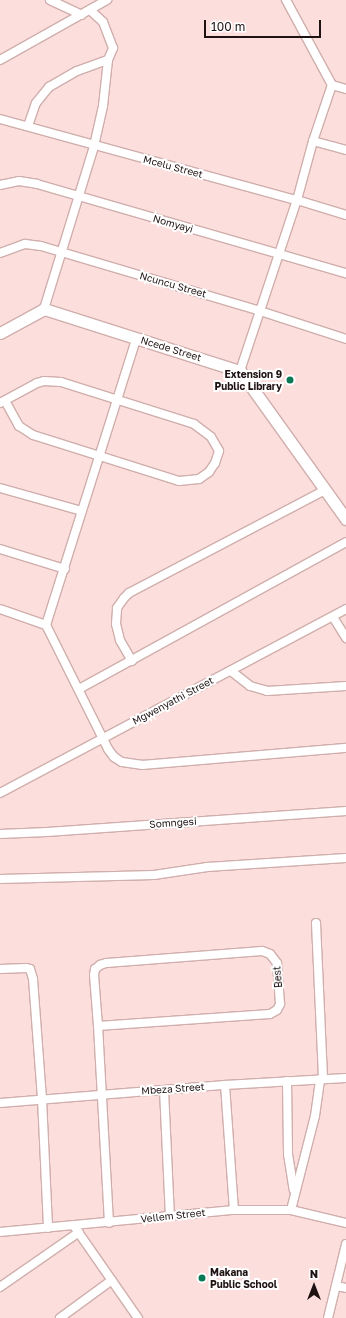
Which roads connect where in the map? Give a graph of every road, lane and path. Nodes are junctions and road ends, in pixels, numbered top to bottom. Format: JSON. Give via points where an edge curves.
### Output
{"nodes":[{"id":1,"x":50,"y":0,"type":"edge"},
{"id":2,"x":107,"y":0,"type":"edge"},
{"id":3,"x":286,"y":0,"type":"edge"},
{"id":4,"x":90,"y":10,"type":"junction"},
{"id":5,"x":82,"y":15,"type":"junction"},
{"id":6,"x":0,"y":60,"type":"edge"},
{"id":7,"x":108,"y":60,"type":"junction"},
{"id":8,"x":332,"y":85,"type":"junction"},
{"id":9,"x":346,"y":89,"type":"edge"},
{"id":10,"x":0,"y":119,"type":"edge"},
{"id":11,"x":28,"y":126,"type":"junction"},
{"id":12,"x":313,"y":141,"type":"junction"},
{"id":13,"x":94,"y":146,"type":"junction"},
{"id":14,"x":346,"y":150,"type":"edge"},
{"id":15,"x":0,"y":185,"type":"edge"},
{"id":16,"x":78,"y":197,"type":"junction"},
{"id":17,"x":297,"y":200,"type":"junction"},
{"id":18,"x":346,"y":216,"type":"edge"},
{"id":19,"x":62,"y":252,"type":"junction"},
{"id":20,"x":0,"y":253,"type":"edge"},
{"id":21,"x":279,"y":254,"type":"junction"},
{"id":22,"x":346,"y":273,"type":"edge"},
{"id":23,"x":44,"y":309,"type":"junction"},
{"id":24,"x":260,"y":311,"type":"junction"},
{"id":25,"x":0,"y":333,"type":"edge"},
{"id":26,"x":346,"y":338,"type":"edge"},
{"id":27,"x":136,"y":339,"type":"junction"},
{"id":28,"x":240,"y":371,"type":"junction"},
{"id":29,"x":116,"y":400,"type":"junction"},
{"id":30,"x":2,"y":402,"type":"edge"},
{"id":31,"x":99,"y":456,"type":"junction"},
{"id":32,"x":0,"y":488,"type":"edge"},
{"id":33,"x":325,"y":490,"type":"junction"},
{"id":34,"x":82,"y":511,"type":"junction"},
{"id":35,"x":346,"y":519,"type":"edge"},
{"id":36,"x":346,"y":542,"type":"edge"},
{"id":37,"x":0,"y":550,"type":"edge"},
{"id":38,"x":64,"y":569,"type":"junction"},
{"id":39,"x":0,"y":609,"type":"edge"},
{"id":40,"x":346,"y":609,"type":"edge"},
{"id":41,"x":332,"y":617,"type":"junction"},
{"id":42,"x":46,"y":625,"type":"junction"},
{"id":43,"x":346,"y":638,"type":"edge"},
{"id":44,"x":132,"y":661,"type":"junction"},
{"id":45,"x":231,"y":671,"type":"junction"},
{"id":46,"x":346,"y":686,"type":"edge"},
{"id":47,"x":79,"y":689,"type":"junction"},
{"id":48,"x":102,"y":739,"type":"junction"},
{"id":49,"x":346,"y":748,"type":"edge"},
{"id":50,"x":0,"y":793,"type":"edge"},
{"id":51,"x":346,"y":811,"type":"edge"},
{"id":52,"x":0,"y":834,"type":"edge"},
{"id":53,"x":346,"y":858,"type":"edge"},
{"id":54,"x":0,"y":880,"type":"edge"},
{"id":55,"x":316,"y":923,"type":"dead end"},
{"id":56,"x":0,"y":969,"type":"edge"},
{"id":57,"x":98,"y":1026,"type":"junction"},
{"id":58,"x":346,"y":1078,"type":"edge"},
{"id":59,"x":321,"y":1079,"type":"junction"},
{"id":60,"x":287,"y":1081,"type":"junction"},
{"id":61,"x":226,"y":1084,"type":"junction"},
{"id":62,"x":164,"y":1090,"type":"junction"},
{"id":63,"x":102,"y":1094,"type":"junction"},
{"id":64,"x":42,"y":1099,"type":"junction"},
{"id":65,"x":0,"y":1103,"type":"edge"},
{"id":66,"x":295,"y":1191,"type":"junction"},
{"id":67,"x":234,"y":1210,"type":"junction"},
{"id":68,"x":291,"y":1210,"type":"junction"},
{"id":69,"x":170,"y":1216,"type":"junction"},
{"id":70,"x":346,"y":1222,"type":"edge"},
{"id":71,"x":109,"y":1223,"type":"junction"},
{"id":72,"x":48,"y":1228,"type":"junction"},
{"id":73,"x":76,"y":1229,"type":"junction"},
{"id":74,"x":0,"y":1232,"type":"edge"},
{"id":75,"x":346,"y":1244,"type":"edge"},
{"id":76,"x":112,"y":1280,"type":"junction"},
{"id":77,"x":336,"y":1286,"type":"junction"},
{"id":78,"x":0,"y":1287,"type":"edge"},
{"id":79,"x":346,"y":1288,"type":"edge"},
{"id":80,"x":60,"y":1318,"type":"edge"},
{"id":81,"x":138,"y":1318,"type":"edge"},
{"id":82,"x":328,"y":1318,"type":"edge"}],
"edges":[{"from":1,"to":5,"type":"street"},
{"from":2,"to":4,"type":"street"},
{"from":3,"to":8,"type":"street"},
{"from":4,"to":5,"type":"street"},
{"from":4,"to":7,"type":"street","via":[[103,22],[113,48]]},
{"from":5,"to":6,"type":"street"},
{"from":7,"to":11,"type":"street","via":[[77,71],[49,87],[36,103]]},
{"from":7,"to":13,"type":"street","via":[[103,106]]},
{"from":8,"to":9,"type":"street"},
{"from":8,"to":12,"type":"street"},
{"from":10,"to":11,"type":"street","name":"Mcelu Street"},
{"from":11,"to":13,"type":"street","name":"Mcelu Street"},
{"from":12,"to":14,"type":"street"},
{"from":12,"to":17,"type":"street"},
{"from":13,"to":16,"type":"street"},
{"from":13,"to":17,"type":"street","name":"Mcelu Street"},
{"from":15,"to":16,"type":"street","name":"Nomyayi","via":[[19,181]]},
{"from":16,"to":19,"type":"street"},
{"from":16,"to":21,"type":"street","name":"Nomyayi"},
{"from":17,"to":18,"type":"street","name":"Mcelu Street"},
{"from":17,"to":21,"type":"street"},
{"from":19,"to":20,"type":"street","name":"Ncuncu Street","via":[[32,244],[16,246]]},
{"from":19,"to":23,"type":"street"},
{"from":19,"to":24,"type":"street","name":"Ncuncu Street"},
{"from":21,"to":22,"type":"street","name":"Nomyayi"},
{"from":21,"to":24,"type":"street"},
{"from":23,"to":25,"type":"street"},
{"from":23,"to":27,"type":"street","name":"Ncede Street"},
{"from":24,"to":26,"type":"street","name":"Ncuncu Street"},
{"from":24,"to":28,"type":"street"},
{"from":27,"to":28,"type":"street","name":"Ncede Street"},
{"from":27,"to":29,"type":"street"},
{"from":28,"to":33,"type":"street"},
{"from":29,"to":30,"type":"street","via":[[61,382],[44,381],[29,386]]},
{"from":29,"to":31,"type":"street"},
{"from":29,"to":31,"type":"street","via":[[194,424],[211,437],[219,451],[209,472],[199,479],[190,481],[169,478]]},
{"from":30,"to":31,"type":"street","via":[[25,431],[45,440]]},
{"from":31,"to":34,"type":"street"},
{"from":32,"to":34,"type":"street"},
{"from":33,"to":35,"type":"street"},
{"from":33,"to":44,"type":"street","via":[[129,593],[117,608],[116,624],[120,640]]},
{"from":34,"to":38,"type":"street"},
{"from":36,"to":44,"type":"street"},
{"from":37,"to":38,"type":"street"},
{"from":38,"to":42,"type":"street"},
{"from":39,"to":42,"type":"street"},
{"from":40,"to":41,"type":"street","name":"Mgwenyathi Street"},
{"from":41,"to":43,"type":"street"},
{"from":41,"to":45,"type":"street","name":"Mgwenyathi Street"},
{"from":42,"to":47,"type":"street"},
{"from":44,"to":47,"type":"street"},
{"from":45,"to":46,"type":"street","via":[[250,686],[267,691]]},
{"from":45,"to":48,"type":"street","name":"Mgwenyathi Street"},
{"from":47,"to":48,"type":"street"},
{"from":48,"to":49,"type":"street","via":[[114,757],[122,762],[144,765]]},
{"from":48,"to":50,"type":"street","name":"Mgwenyathi Street"},
{"from":51,"to":52,"type":"street","name":"Somngesi"},
{"from":53,"to":54,"type":"street","via":[[196,868],[154,875]]},
{"from":55,"to":59,"type":"street"},
{"from":56,"to":64,"type":"street","via":[[26,968],[31,972]]},
{"from":57,"to":57,"type":"street","name":"Best","via":[[94,975],[95,969],[100,965],[262,951],[270,954],[277,963],[280,1004],[277,1010],[270,1014]]},
{"from":57,"to":63,"type":"street","name":"Best"},
{"from":58,"to":59,"type":"street","name":"Mbeza Street"},
{"from":59,"to":60,"type":"street","name":"Mbeza Street"},
{"from":59,"to":66,"type":"street","via":[[315,1116]]},
{"from":60,"to":61,"type":"street","name":"Mbeza Street"},
{"from":60,"to":66,"type":"street","via":[[288,1154]]},
{"from":61,"to":62,"type":"street","name":"Mbeza Street"},
{"from":61,"to":67,"type":"street"},
{"from":62,"to":63,"type":"street","name":"Mbeza Street"},
{"from":62,"to":69,"type":"street"},
{"from":63,"to":64,"type":"street","name":"Mbeza Street"},
{"from":63,"to":71,"type":"street","name":"Best"},
{"from":64,"to":65,"type":"street","name":"Mbeza Street"},
{"from":64,"to":72,"type":"street"},
{"from":66,"to":68,"type":"street"},
{"from":67,"to":68,"type":"street","name":"Vellem Street"},
{"from":67,"to":69,"type":"street","name":"Vellem Street"},
{"from":68,"to":70,"type":"street","name":"Vellem Street"},
{"from":69,"to":71,"type":"street","name":"Vellem Street"},
{"from":71,"to":73,"type":"street","name":"Vellem Street"},
{"from":72,"to":73,"type":"street","name":"Vellem Street"},
{"from":72,"to":74,"type":"street","name":"Vellem Street"},
{"from":73,"to":76,"type":"street"},
{"from":73,"to":78,"type":"street"},
{"from":75,"to":77,"type":"street"},
{"from":76,"to":80,"type":"street"},
{"from":76,"to":81,"type":"street"},
{"from":77,"to":79,"type":"street"},
{"from":77,"to":82,"type":"street"}]}
